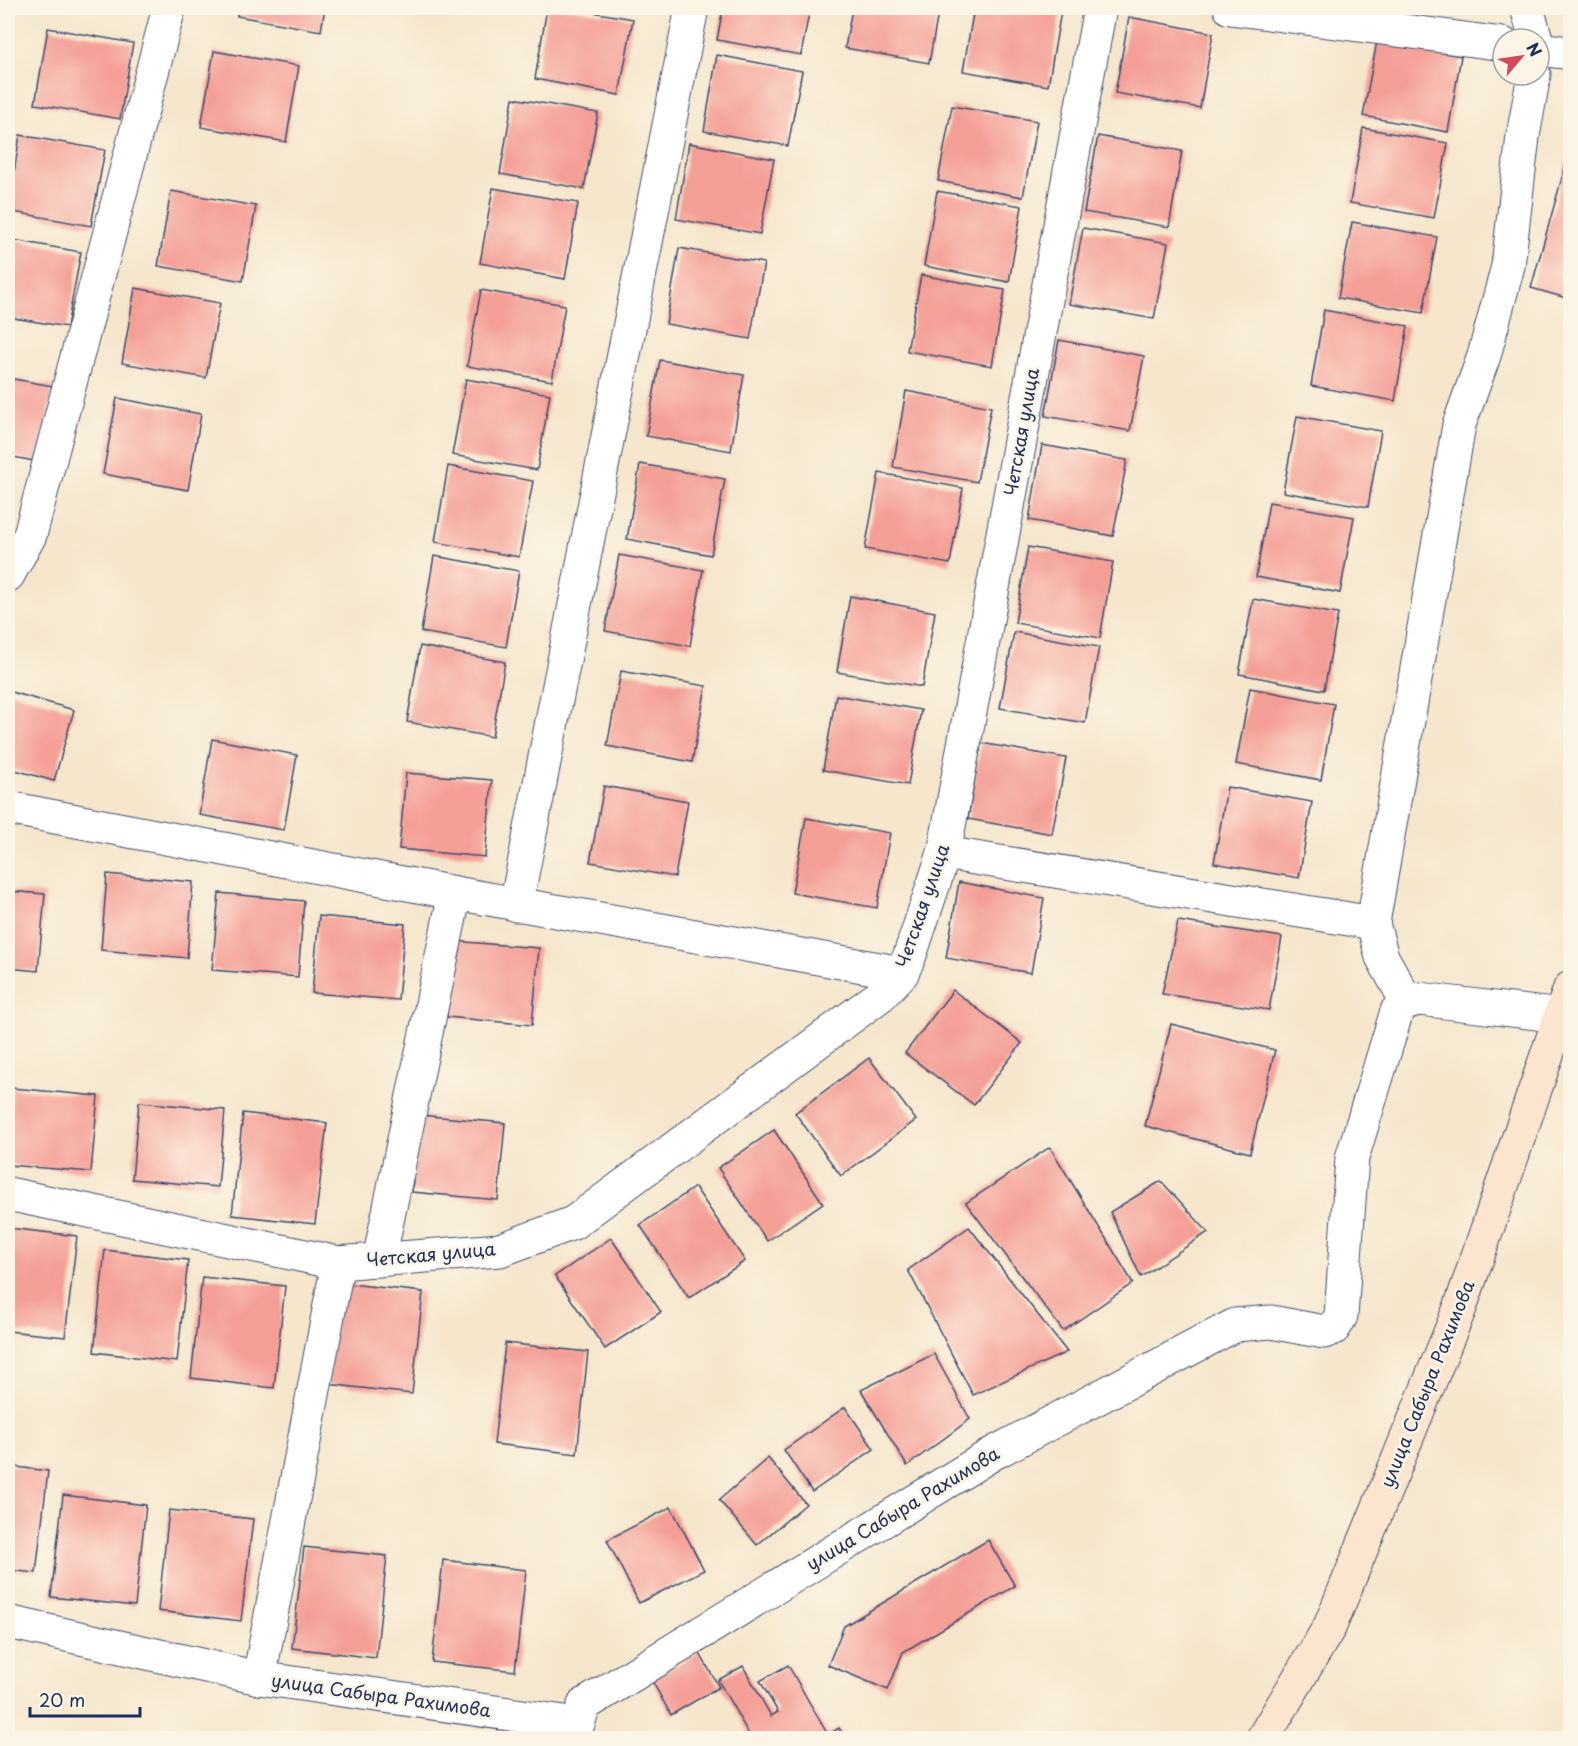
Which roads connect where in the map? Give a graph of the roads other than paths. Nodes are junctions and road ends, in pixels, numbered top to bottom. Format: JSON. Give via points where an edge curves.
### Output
{"nodes":[{"id":1,"x":169,"y":8,"type":"edge"},
{"id":2,"x":692,"y":8,"type":"edge"},
{"id":3,"x":1100,"y":8,"type":"edge"},
{"id":4,"x":1230,"y":8,"type":"edge"},
{"id":5,"x":1527,"y":8,"type":"edge"},
{"id":6,"x":1533,"y":27,"type":"edge"},
{"id":7,"x":1491,"y":42,"type":"edge"},
{"id":8,"x":1551,"y":51,"type":"edge"},
{"id":9,"x":1570,"y":53,"type":"edge"},
{"id":10,"x":1532,"y":87,"type":"edge"},
{"id":11,"x":19,"y":533,"type":"edge"},
{"id":12,"x":8,"y":575,"type":"edge"},
{"id":13,"x":8,"y":808,"type":"edge"},
{"id":14,"x":944,"y":853,"type":"junction"},
{"id":15,"x":455,"y":893,"type":"junction"},
{"id":16,"x":516,"y":905,"type":"junction"},
{"id":17,"x":1373,"y":923,"type":"junction"},
{"id":18,"x":902,"y":973,"type":"junction"},
{"id":19,"x":1407,"y":1002,"type":"junction"},
{"id":20,"x":1566,"y":1002,"type":"edge"},
{"id":21,"x":8,"y":1194,"type":"edge"},
{"id":22,"x":379,"y":1260,"type":"junction"},
{"id":23,"x":338,"y":1263,"type":"junction"},
{"id":24,"x":8,"y":1622,"type":"edge"},
{"id":25,"x":259,"y":1678,"type":"junction"},
{"id":26,"x":578,"y":1731,"type":"edge"},
{"id":27,"x":1263,"y":1738,"type":"edge"}],
"edges":[{"from":1,"to":11,"type":"street"},
{"from":2,"to":16,"type":"street"},
{"from":3,"to":14,"type":"street","name":"Четская улица"},
{"from":4,"to":7,"type":"street"},
{"from":5,"to":6,"type":"street"},
{"from":8,"to":9,"type":"street"},
{"from":10,"to":17,"type":"street","via":[[1508,266],[1484,356],[1459,425]]},
{"from":11,"to":12,"type":"street"},
{"from":13,"to":15,"type":"street"},
{"from":14,"to":17,"type":"street"},
{"from":14,"to":18,"type":"street","name":"Четская улица"},
{"from":15,"to":16,"type":"street"},
{"from":15,"to":22,"type":"street"},
{"from":16,"to":18,"type":"street"},
{"from":17,"to":19,"type":"street","via":[[1382,957]]},
{"from":18,"to":22,"type":"street","name":"Четская улица","via":[[881,995],[573,1222],[500,1250]]},
{"from":19,"to":20,"type":"street","name":"улица Сабыра Рахимова"},
{"from":19,"to":26,"type":"street","name":"улица Сабыра Рахимова","via":[[1397,1011],[1352,1158],[1341,1316],[1334,1328],[1324,1332],[1271,1322],[1235,1325],[992,1454],[584,1705]]},
{"from":20,"to":27,"type":"main road","name":"улица Сабыра Рахимова","via":[[1460,1308],[1330,1626]]},
{"from":21,"to":23,"type":"street","name":"Четская улица"},
{"from":22,"to":23,"type":"street","name":"Четская улица"},
{"from":23,"to":25,"type":"street"},
{"from":24,"to":25,"type":"street","name":"улица Сабыра Рахимова"},
{"from":25,"to":26,"type":"street","name":"улица Сабыра Рахимова"}]}
